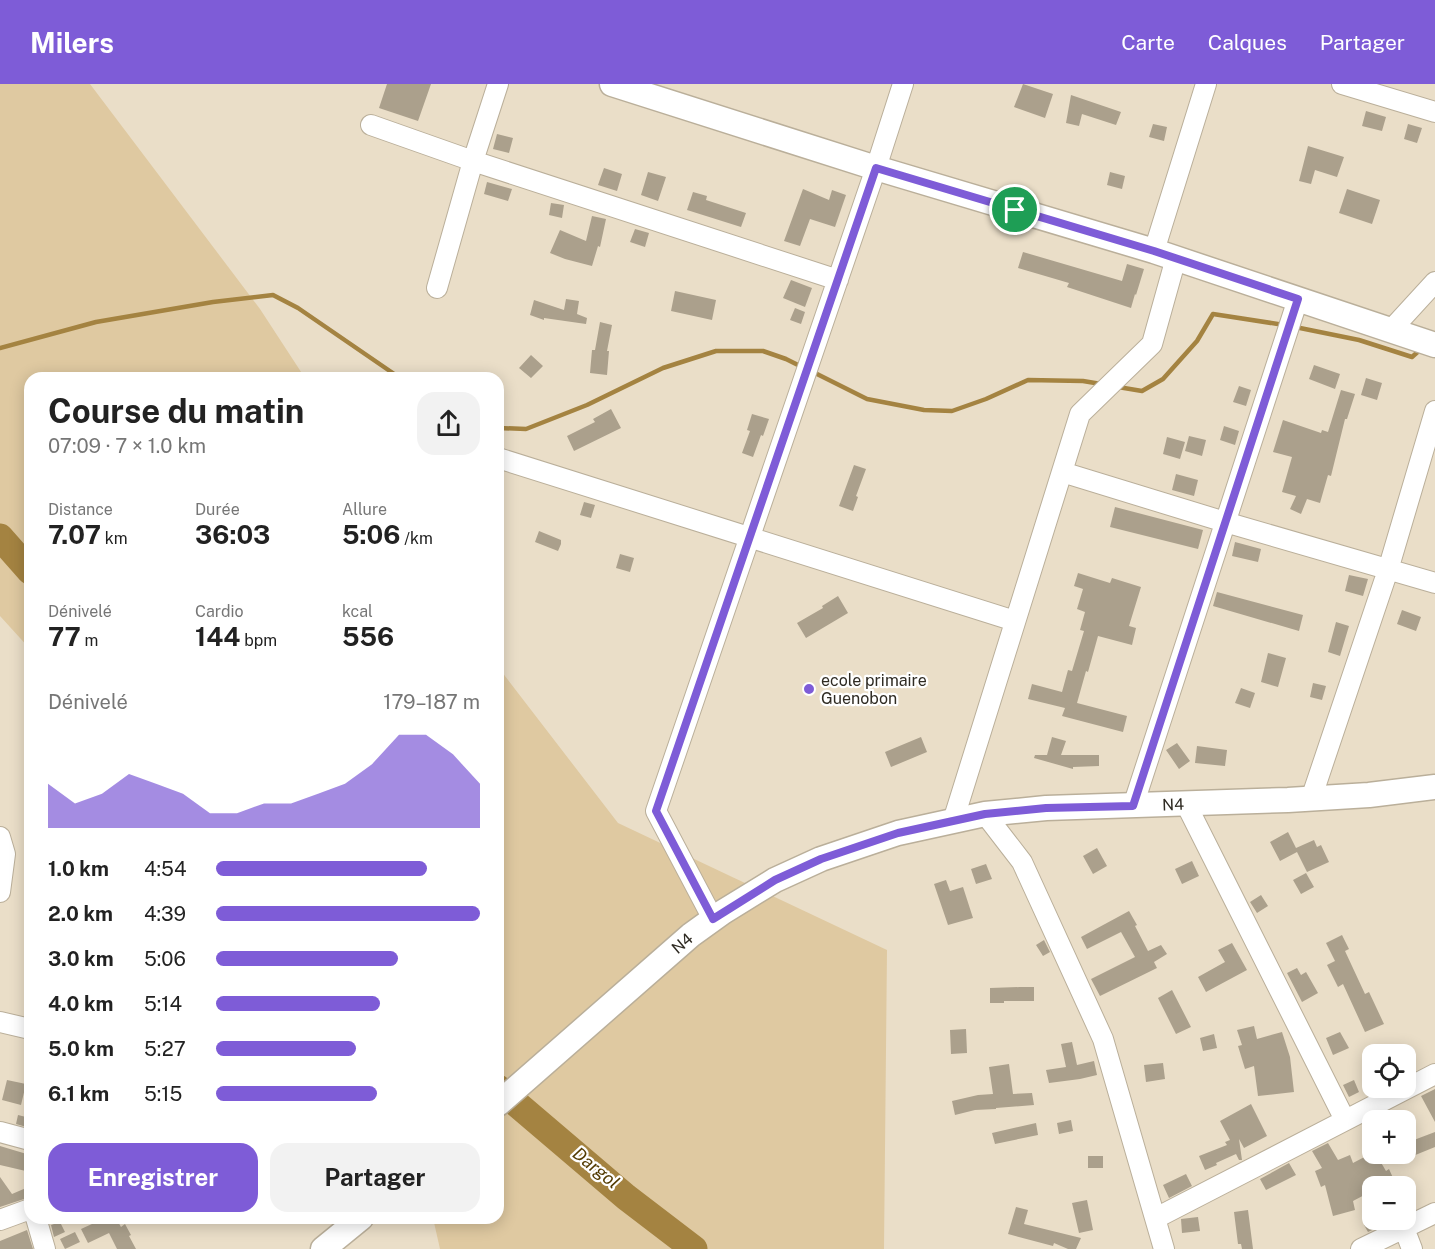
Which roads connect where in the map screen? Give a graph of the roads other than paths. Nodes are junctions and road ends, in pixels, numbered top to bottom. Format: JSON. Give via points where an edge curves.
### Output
{"nodes":[{"id":1,"x":498,"y":84,"type":"edge"},
{"id":2,"x":612,"y":84,"type":"edge"},
{"id":3,"x":903,"y":84,"type":"edge"},
{"id":4,"x":1206,"y":84,"type":"edge"},
{"id":5,"x":1342,"y":84,"type":"edge"},
{"id":6,"x":1435,"y":112,"type":"edge"},
{"id":7,"x":371,"y":125,"type":"dead end"},
{"id":8,"x":473,"y":161,"type":"junction"},
{"id":9,"x":876,"y":168,"type":"junction"},
{"id":10,"x":1165,"y":254,"type":"junction"},
{"id":11,"x":838,"y":280,"type":"junction"},
{"id":12,"x":1435,"y":282,"type":"edge"},
{"id":13,"x":437,"y":288,"type":"dead end"},
{"id":14,"x":1298,"y":299,"type":"junction"},
{"id":15,"x":1391,"y":330,"type":"junction"},
{"id":16,"x":1427,"y":342,"type":"edge"},
{"id":17,"x":1435,"y":411,"type":"edge"},
{"id":18,"x":504,"y":460,"type":"edge"},
{"id":19,"x":1062,"y":472,"type":"junction"},
{"id":20,"x":1225,"y":522,"type":"junction"},
{"id":21,"x":750,"y":538,"type":"junction"},
{"id":22,"x":1388,"y":570,"type":"junction"},
{"id":23,"x":1435,"y":583,"type":"edge"},
{"id":24,"x":1016,"y":621,"type":"junction"},
{"id":25,"x":1435,"y":787,"type":"edge"},
{"id":26,"x":1311,"y":799,"type":"junction"},
{"id":27,"x":1186,"y":804,"type":"junction"},
{"id":28,"x":1133,"y":806,"type":"junction"},
{"id":29,"x":985,"y":814,"type":"junction"},
{"id":30,"x":952,"y":821,"type":"junction"},
{"id":31,"x":0,"y":837,"type":"edge"},
{"id":32,"x":0,"y":889,"type":"edge"},
{"id":33,"x":713,"y":919,"type":"junction"},
{"id":34,"x":0,"y":1022,"type":"edge"},
{"id":35,"x":24,"y":1028,"type":"edge"},
{"id":36,"x":1435,"y":1074,"type":"edge"},
{"id":37,"x":504,"y":1099,"type":"edge"},
{"id":38,"x":1345,"y":1120,"type":"junction"},
{"id":39,"x":0,"y":1132,"type":"edge"},
{"id":40,"x":24,"y":1138,"type":"edge"},
{"id":41,"x":24,"y":1211,"type":"edge"},
{"id":42,"x":1435,"y":1212,"type":"edge"},
{"id":43,"x":1156,"y":1218,"type":"junction"},
{"id":44,"x":0,"y":1220,"type":"edge"},
{"id":45,"x":1416,"y":1222,"type":"edge"},
{"id":46,"x":38,"y":1224,"type":"edge"},
{"id":47,"x":354,"y":1224,"type":"edge"},
{"id":48,"x":1400,"y":1230,"type":"edge"},
{"id":49,"x":1405,"y":1230,"type":"edge"},
{"id":50,"x":45,"y":1249,"type":"edge"},
{"id":51,"x":323,"y":1249,"type":"edge"},
{"id":52,"x":1164,"y":1249,"type":"edge"},
{"id":53,"x":1361,"y":1249,"type":"edge"},
{"id":54,"x":1412,"y":1249,"type":"edge"}],
"edges":[{"from":1,"to":8,"type":"street"},
{"from":2,"to":9,"type":"main road"},
{"from":3,"to":9,"type":"street"},
{"from":4,"to":10,"type":"street"},
{"from":5,"to":6,"type":"street"},
{"from":7,"to":8,"type":"street"},
{"from":8,"to":11,"type":"street"},
{"from":8,"to":13,"type":"street"},
{"from":9,"to":10,"type":"main road"},
{"from":9,"to":11,"type":"street"},
{"from":10,"to":14,"type":"main road"},
{"from":10,"to":19,"type":"street","via":[[1152,344],[1080,414]]},
{"from":11,"to":21,"type":"street"},
{"from":12,"to":15,"type":"street"},
{"from":14,"to":15,"type":"main road"},
{"from":14,"to":20,"type":"street"},
{"from":15,"to":16,"type":"main road"},
{"from":17,"to":22,"type":"street"},
{"from":18,"to":21,"type":"street"},
{"from":19,"to":20,"type":"street"},
{"from":19,"to":24,"type":"street"},
{"from":20,"to":22,"type":"street"},
{"from":20,"to":28,"type":"street"},
{"from":21,"to":24,"type":"street"},
{"from":21,"to":33,"type":"street","via":[[656,811]]},
{"from":22,"to":23,"type":"street"},
{"from":22,"to":26,"type":"street"},
{"from":24,"to":30,"type":"street"},
{"from":25,"to":26,"type":"main road","name":"N4"},
{"from":26,"to":27,"type":"main road","name":"N4"},
{"from":27,"to":28,"type":"main road","name":"N4"},
{"from":27,"to":38,"type":"street"},
{"from":28,"to":29,"type":"main road","name":"N4"},
{"from":29,"to":30,"type":"main road","name":"N4"},
{"from":29,"to":43,"type":"street","via":[[1022,862],[1103,1039]]},
{"from":30,"to":33,"type":"main road","name":"N4","via":[[898,833],[821,859],[775,880]]},
{"from":31,"to":32,"type":"street","via":[[5,854]]},
{"from":33,"to":37,"type":"main road","name":"N4"},
{"from":34,"to":35,"type":"street"},
{"from":36,"to":38,"type":"street"},
{"from":38,"to":43,"type":"street"},
{"from":39,"to":40,"type":"street"},
{"from":41,"to":44,"type":"street"},
{"from":42,"to":45,"type":"street"},
{"from":43,"to":52,"type":"street"},
{"from":46,"to":50,"type":"street"},
{"from":47,"to":51,"type":"main road"},
{"from":48,"to":53,"type":"street"},
{"from":49,"to":54,"type":"street"}]}
